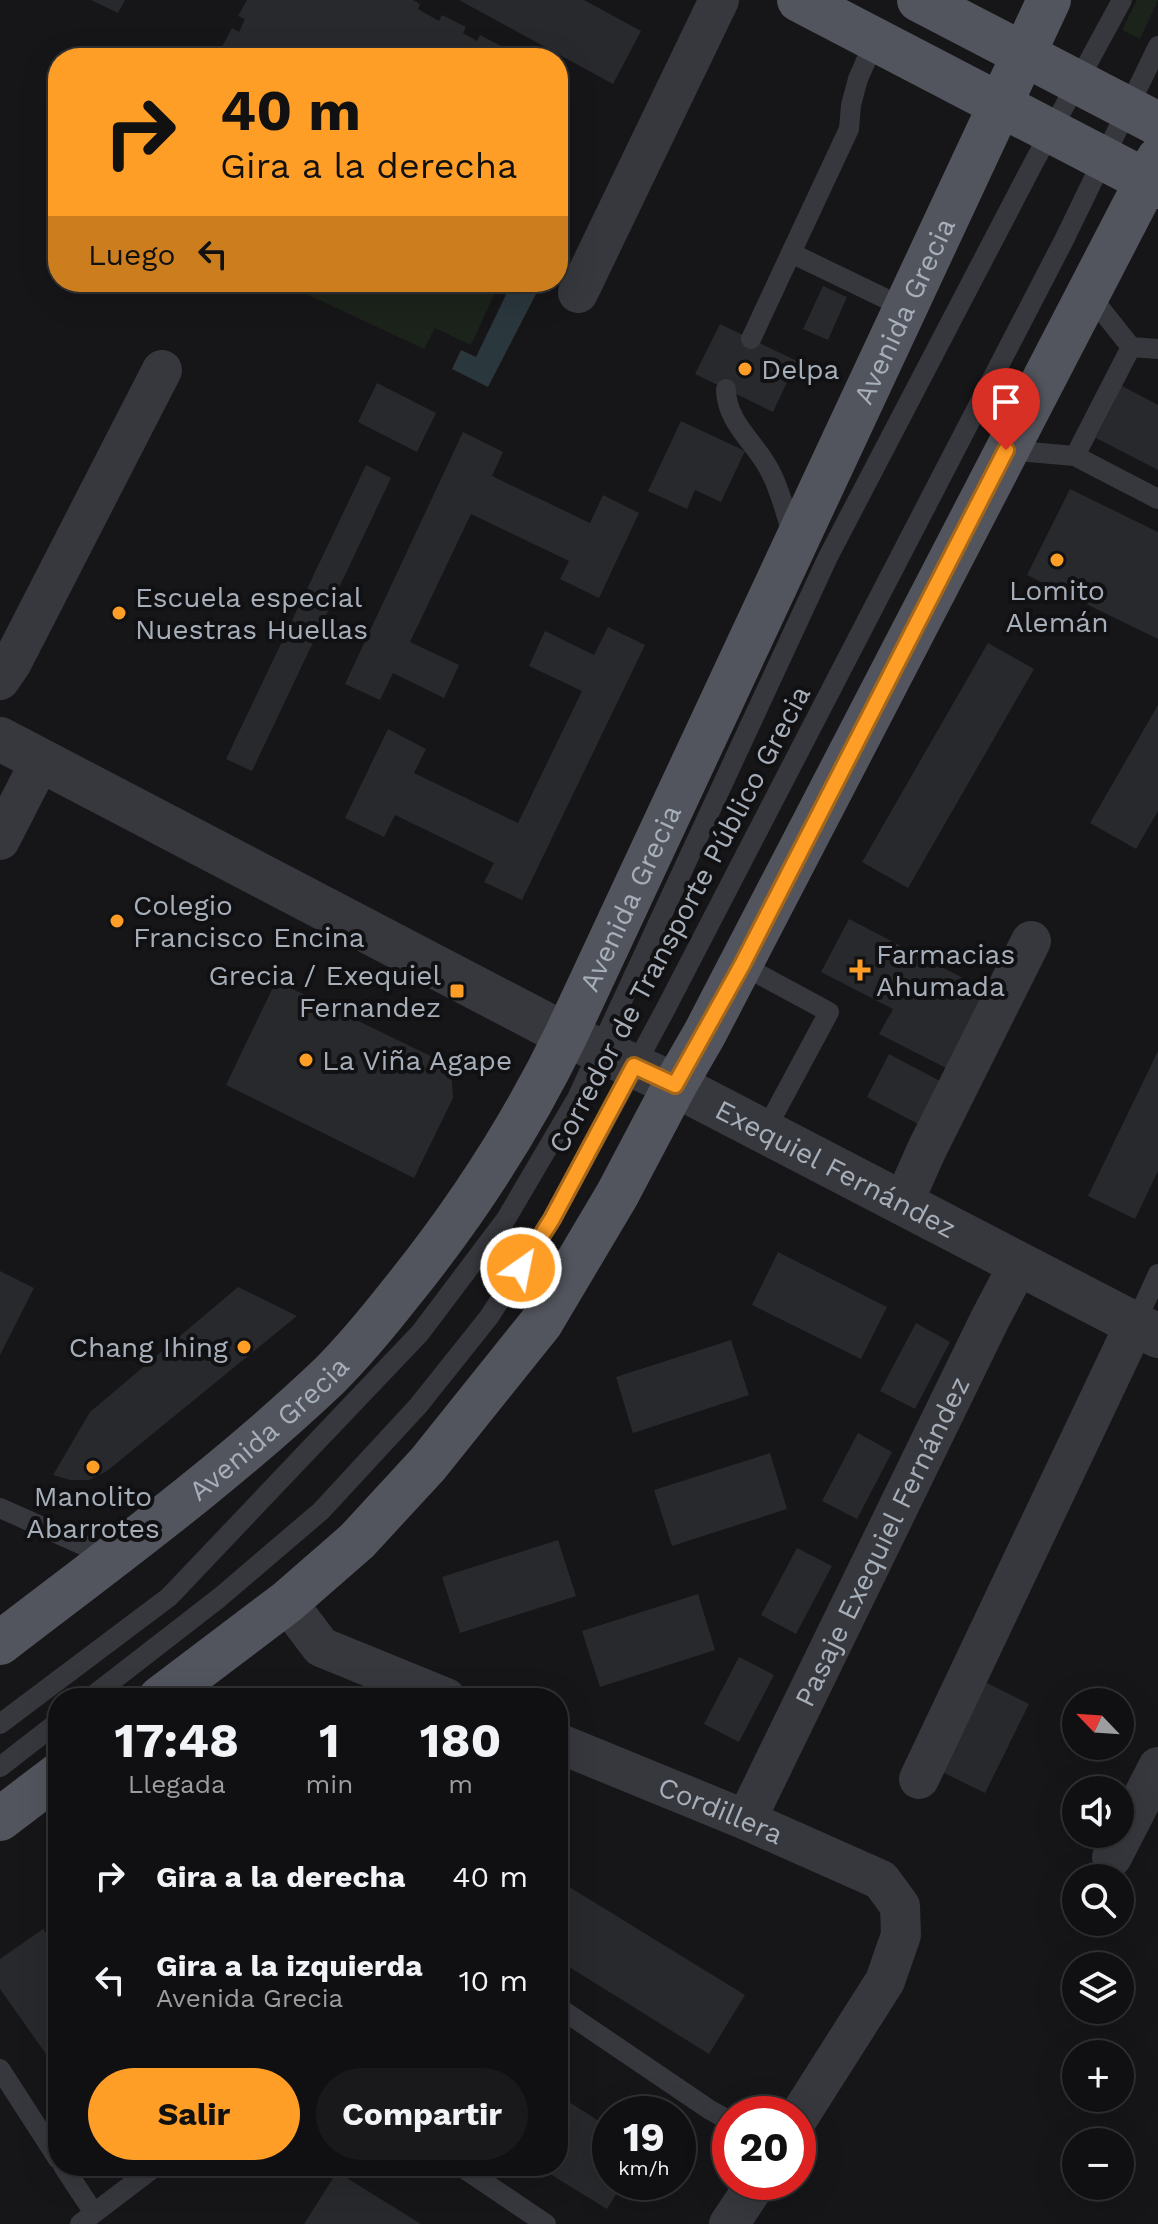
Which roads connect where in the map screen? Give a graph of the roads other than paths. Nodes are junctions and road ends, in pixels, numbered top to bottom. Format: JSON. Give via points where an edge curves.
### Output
{"nodes":[{"id":1,"x":719,"y":0,"type":"edge"},
{"id":2,"x":799,"y":0,"type":"edge"},
{"id":3,"x":919,"y":0,"type":"edge"},
{"id":4,"x":1049,"y":0,"type":"edge"},
{"id":5,"x":1122,"y":0,"type":"edge"},
{"id":6,"x":875,"y":40,"type":"junction"},
{"id":7,"x":1158,"y":46,"type":"edge"},
{"id":8,"x":1024,"y":55,"type":"junction"},
{"id":9,"x":1079,"y":83,"type":"junction"},
{"id":10,"x":1000,"y":105,"type":"junction"},
{"id":11,"x":1143,"y":116,"type":"edge"},
{"id":12,"x":1050,"y":132,"type":"junction"},
{"id":13,"x":1105,"y":159,"type":"junction"},
{"id":14,"x":1154,"y":176,"type":"edge"},
{"id":15,"x":791,"y":253,"type":"junction"},
{"id":16,"x":578,"y":293,"type":"dead end"},
{"id":17,"x":1088,"y":293,"type":"junction"},
{"id":18,"x":905,"y":308,"type":"junction"},
{"id":19,"x":751,"y":339,"type":"dead end"},
{"id":20,"x":1131,"y":347,"type":"junction"},
{"id":21,"x":1158,"y":349,"type":"edge"},
{"id":22,"x":162,"y":370,"type":"dead end"},
{"id":23,"x":726,"y":389,"type":"dead end"},
{"id":24,"x":1006,"y":450,"type":"junction"},
{"id":25,"x":1075,"y":456,"type":"junction"},
{"id":26,"x":1158,"y":499,"type":"edge"},
{"id":27,"x":795,"y":543,"type":"junction"},
{"id":28,"x":0,"y":680,"type":"edge"},
{"id":29,"x":0,"y":739,"type":"edge"},
{"id":30,"x":41,"y":760,"type":"junction"},
{"id":31,"x":0,"y":840,"type":"edge"},
{"id":32,"x":1031,"y":941,"type":"dead end"},
{"id":33,"x":742,"y":965,"type":"junction"},
{"id":34,"x":600,"y":1051,"type":"junction"},
{"id":35,"x":675,"y":1085,"type":"junction"},
{"id":36,"x":765,"y":1131,"type":"junction"},
{"id":37,"x":903,"y":1203,"type":"junction"},
{"id":38,"x":1019,"y":1264,"type":"junction"},
{"id":39,"x":1158,"y":1274,"type":"edge"},
{"id":40,"x":1147,"y":1330,"type":"edge"},
{"id":41,"x":0,"y":1508,"type":"edge"},
{"id":42,"x":112,"y":1558,"type":"junction"},
{"id":43,"x":287,"y":1602,"type":"junction"},
{"id":44,"x":0,"y":1643,"type":"edge"},
{"id":45,"x":103,"y":1688,"type":"edge"},
{"id":46,"x":173,"y":1688,"type":"edge"},
{"id":47,"x":421,"y":1688,"type":"edge"},
{"id":48,"x":0,"y":1724,"type":"edge"},
{"id":49,"x":48,"y":1730,"type":"edge"},
{"id":50,"x":568,"y":1747,"type":"edge"},
{"id":51,"x":0,"y":1767,"type":"edge"},
{"id":52,"x":1158,"y":1767,"type":"edge"},
{"id":53,"x":919,"y":1779,"type":"dead end"},
{"id":54,"x":48,"y":1783,"type":"edge"},
{"id":55,"x":0,"y":1819,"type":"edge"},
{"id":56,"x":746,"y":1820,"type":"junction"},
{"id":57,"x":1112,"y":1857,"type":"dead end"},
{"id":58,"x":568,"y":2014,"type":"edge"},
{"id":59,"x":0,"y":2069,"type":"edge"},
{"id":60,"x":812,"y":2096,"type":"edge"},
{"id":61,"x":712,"y":2111,"type":"edge"},
{"id":62,"x":48,"y":2143,"type":"edge"},
{"id":63,"x":68,"y":2176,"type":"edge"},
{"id":64,"x":143,"y":2176,"type":"edge"},
{"id":65,"x":475,"y":2176,"type":"edge"},
{"id":66,"x":745,"y":2200,"type":"edge"},
{"id":67,"x":87,"y":2219,"type":"edge"},
{"id":68,"x":546,"y":2224,"type":"edge"},
{"id":69,"x":729,"y":2224,"type":"edge"}],
"edges":[{"from":1,"to":16,"type":"street"},
{"from":2,"to":6,"type":"main road"},
{"from":3,"to":8,"type":"main road"},
{"from":4,"to":8,"type":"main road","name":"Avenida Grecia"},
{"from":5,"to":9,"type":"lane","name":"Corredor de Transporte Público Grecia"},
{"from":6,"to":10,"type":"main road"},
{"from":6,"to":15,"type":"lane","via":[[858,79],[849,129]]},
{"from":7,"to":11,"type":"lane","name":"Corredor de Transporte Público Grecia"},
{"from":8,"to":9,"type":"main road"},
{"from":8,"to":10,"type":"main road","name":"Avenida Grecia"},
{"from":9,"to":11,"type":"main road"},
{"from":9,"to":12,"type":"lane","name":"Corredor de Transporte Público Grecia"},
{"from":10,"to":12,"type":"main road"},
{"from":10,"to":18,"type":"main road","name":"Avenida Grecia"},
{"from":11,"to":13,"type":"lane","name":"Corredor de Transporte Público Grecia"},
{"from":12,"to":13,"type":"main road"},
{"from":12,"to":34,"type":"lane","name":"Corredor de Transporte Público Grecia","via":[[828,557]]},
{"from":13,"to":14,"type":"main road"},
{"from":13,"to":34,"type":"lane","name":"Corredor de Transporte Público Grecia"},
{"from":14,"to":17,"type":"main road"},
{"from":15,"to":18,"type":"lane"},
{"from":15,"to":19,"type":"lane"},
{"from":17,"to":20,"type":"lane"},
{"from":17,"to":24,"type":"main road"},
{"from":18,"to":27,"type":"main road","name":"Avenida Grecia"},
{"from":20,"to":21,"type":"lane"},
{"from":20,"to":25,"type":"lane"},
{"from":22,"to":28,"type":"street"},
{"from":23,"to":27,"type":"lane","via":[[726,405],[772,473]]},
{"from":24,"to":25,"type":"lane"},
{"from":24,"to":33,"type":"main road"},
{"from":25,"to":26,"type":"lane"},
{"from":27,"to":34,"type":"main road","name":"Avenida Grecia"},
{"from":29,"to":30,"type":"street","name":"Exequiel Fernández"},
{"from":30,"to":31,"type":"street"},
{"from":30,"to":34,"type":"street","name":"Exequiel Fernández"},
{"from":32,"to":37,"type":"street"},
{"from":33,"to":35,"type":"main road"},
{"from":33,"to":36,"type":"lane","via":[[829,1012]]},
{"from":34,"to":35,"type":"street","name":"Exequiel Fernández"},
{"from":34,"to":42,"type":"main road","name":"Avenida Grecia","via":[[544,1081],[496,1164],[434,1252],[331,1374],[192,1497]]},
{"from":34,"to":45,"type":"lane","name":"Corredor de Transporte Público Grecia","via":[[560,1206],[489,1317],[418,1406],[321,1511]]},
{"from":34,"to":48,"type":"lane","name":"Corredor de Transporte Público Grecia","via":[[506,1219],[420,1333],[169,1597]]},
{"from":35,"to":36,"type":"street","name":"Exequiel Fernández"},
{"from":35,"to":43,"type":"main road","via":[[541,1323],[428,1464],[357,1541]]},
{"from":36,"to":37,"type":"street","name":"Exequiel Fernández"},
{"from":37,"to":38,"type":"street","name":"Exequiel Fernández"},
{"from":38,"to":40,"type":"street","name":"Exequiel Fernández"},
{"from":38,"to":56,"type":"street","name":"Pasaje Exequiel Fernández"},
{"from":39,"to":40,"type":"lane"},
{"from":40,"to":53,"type":"street"},
{"from":41,"to":42,"type":"lane"},
{"from":42,"to":44,"type":"main road","name":"Avenida Grecia"},
{"from":43,"to":46,"type":"main road"},
{"from":43,"to":47,"type":"street","via":[[321,1647]]},
{"from":49,"to":51,"type":"lane"},
{"from":50,"to":56,"type":"street","name":"Cordillera"},
{"from":52,"to":57,"type":"street"},
{"from":54,"to":55,"type":"main road"},
{"from":56,"to":60,"type":"street","name":"Cordillera","via":[[881,1880],[900,1906],[901,1935],[885,1981]]},
{"from":58,"to":61,"type":"lane"},
{"from":59,"to":62,"type":"lane"},
{"from":63,"to":67,"type":"lane"},
{"from":64,"to":67,"type":"lane"},
{"from":65,"to":68,"type":"lane"},
{"from":66,"to":69,"type":"street"}]}
